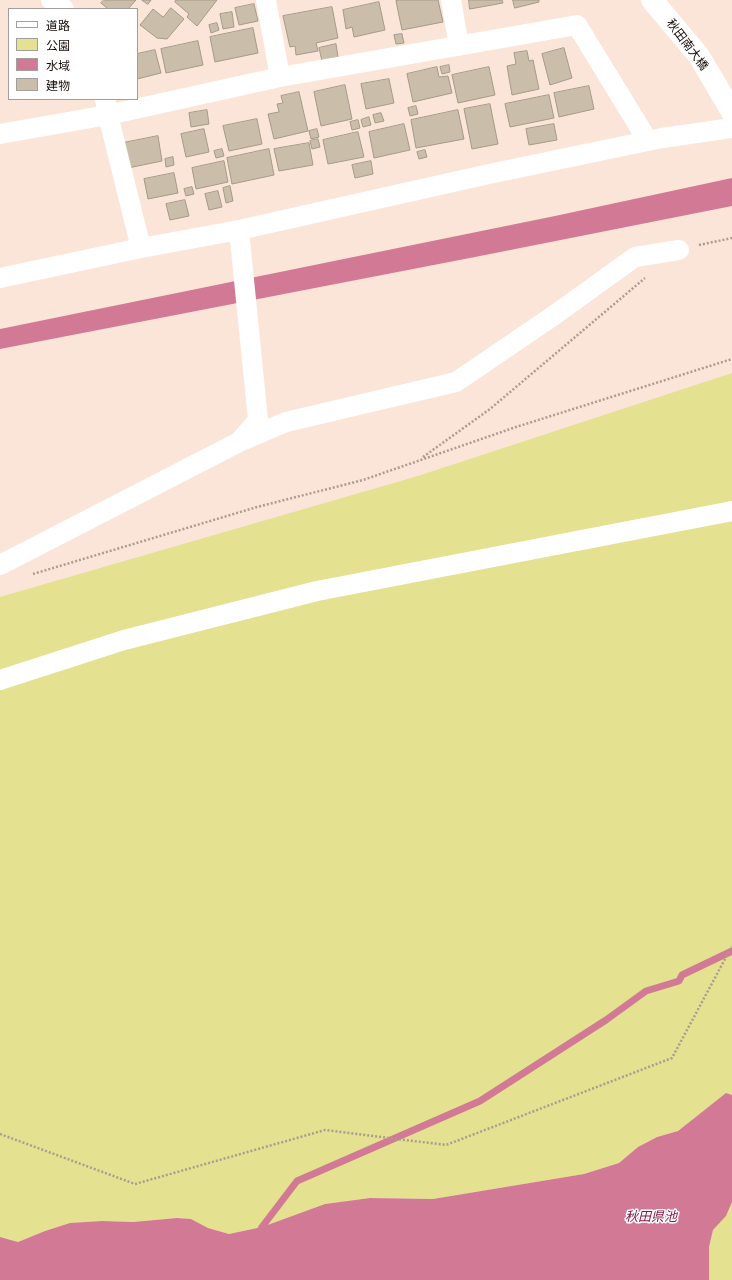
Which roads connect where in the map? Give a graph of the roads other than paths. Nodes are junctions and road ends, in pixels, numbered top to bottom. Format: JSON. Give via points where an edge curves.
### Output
{"nodes":[{"id":1,"x":51,"y":0,"type":"edge"},
{"id":2,"x":266,"y":0,"type":"edge"},
{"id":3,"x":451,"y":0,"type":"edge"},
{"id":4,"x":652,"y":0,"type":"edge"},
{"id":5,"x":63,"y":8,"type":"edge"},
{"id":6,"x":459,"y":46,"type":"junction"},
{"id":7,"x":280,"y":77,"type":"junction"},
{"id":8,"x":107,"y":107,"type":"edge"},
{"id":9,"x":732,"y":112,"type":"edge"},
{"id":10,"x":732,"y":128,"type":"edge"},
{"id":11,"x":0,"y":134,"type":"edge"},
{"id":12,"x":648,"y":141,"type":"junction"},
{"id":13,"x":240,"y":236,"type":"junction"},
{"id":14,"x":141,"y":248,"type":"junction"},
{"id":15,"x":679,"y":250,"type":"road end"},
{"id":16,"x":0,"y":278,"type":"edge"},
{"id":17,"x":239,"y":442,"type":"junction"},
{"id":18,"x":732,"y":511,"type":"edge"},
{"id":19,"x":0,"y":565,"type":"edge"},
{"id":20,"x":0,"y":680,"type":"edge"}],
"edges":[{"from":1,"to":5,"type":"street"},
{"from":2,"to":7,"type":"street"},
{"from":3,"to":6,"type":"street"},
{"from":4,"to":9,"type":"street","name":"秋田南大橋","via":[[699,56]]},
{"from":6,"to":7,"type":"street"},
{"from":6,"to":12,"type":"street","via":[[577,25]]},
{"from":7,"to":8,"type":"street"},
{"from":8,"to":11,"type":"street"},
{"from":8,"to":14,"type":"street"},
{"from":10,"to":12,"type":"street"},
{"from":12,"to":13,"type":"street","via":[[482,176]]},
{"from":13,"to":14,"type":"street"},
{"from":13,"to":17,"type":"street","via":[[258,420]]},
{"from":14,"to":16,"type":"street"},
{"from":15,"to":17,"type":"street","via":[[635,257],[456,382],[286,422]]},
{"from":17,"to":19,"type":"street"},
{"from":18,"to":20,"type":"street","via":[[317,591],[124,640]]}]}
